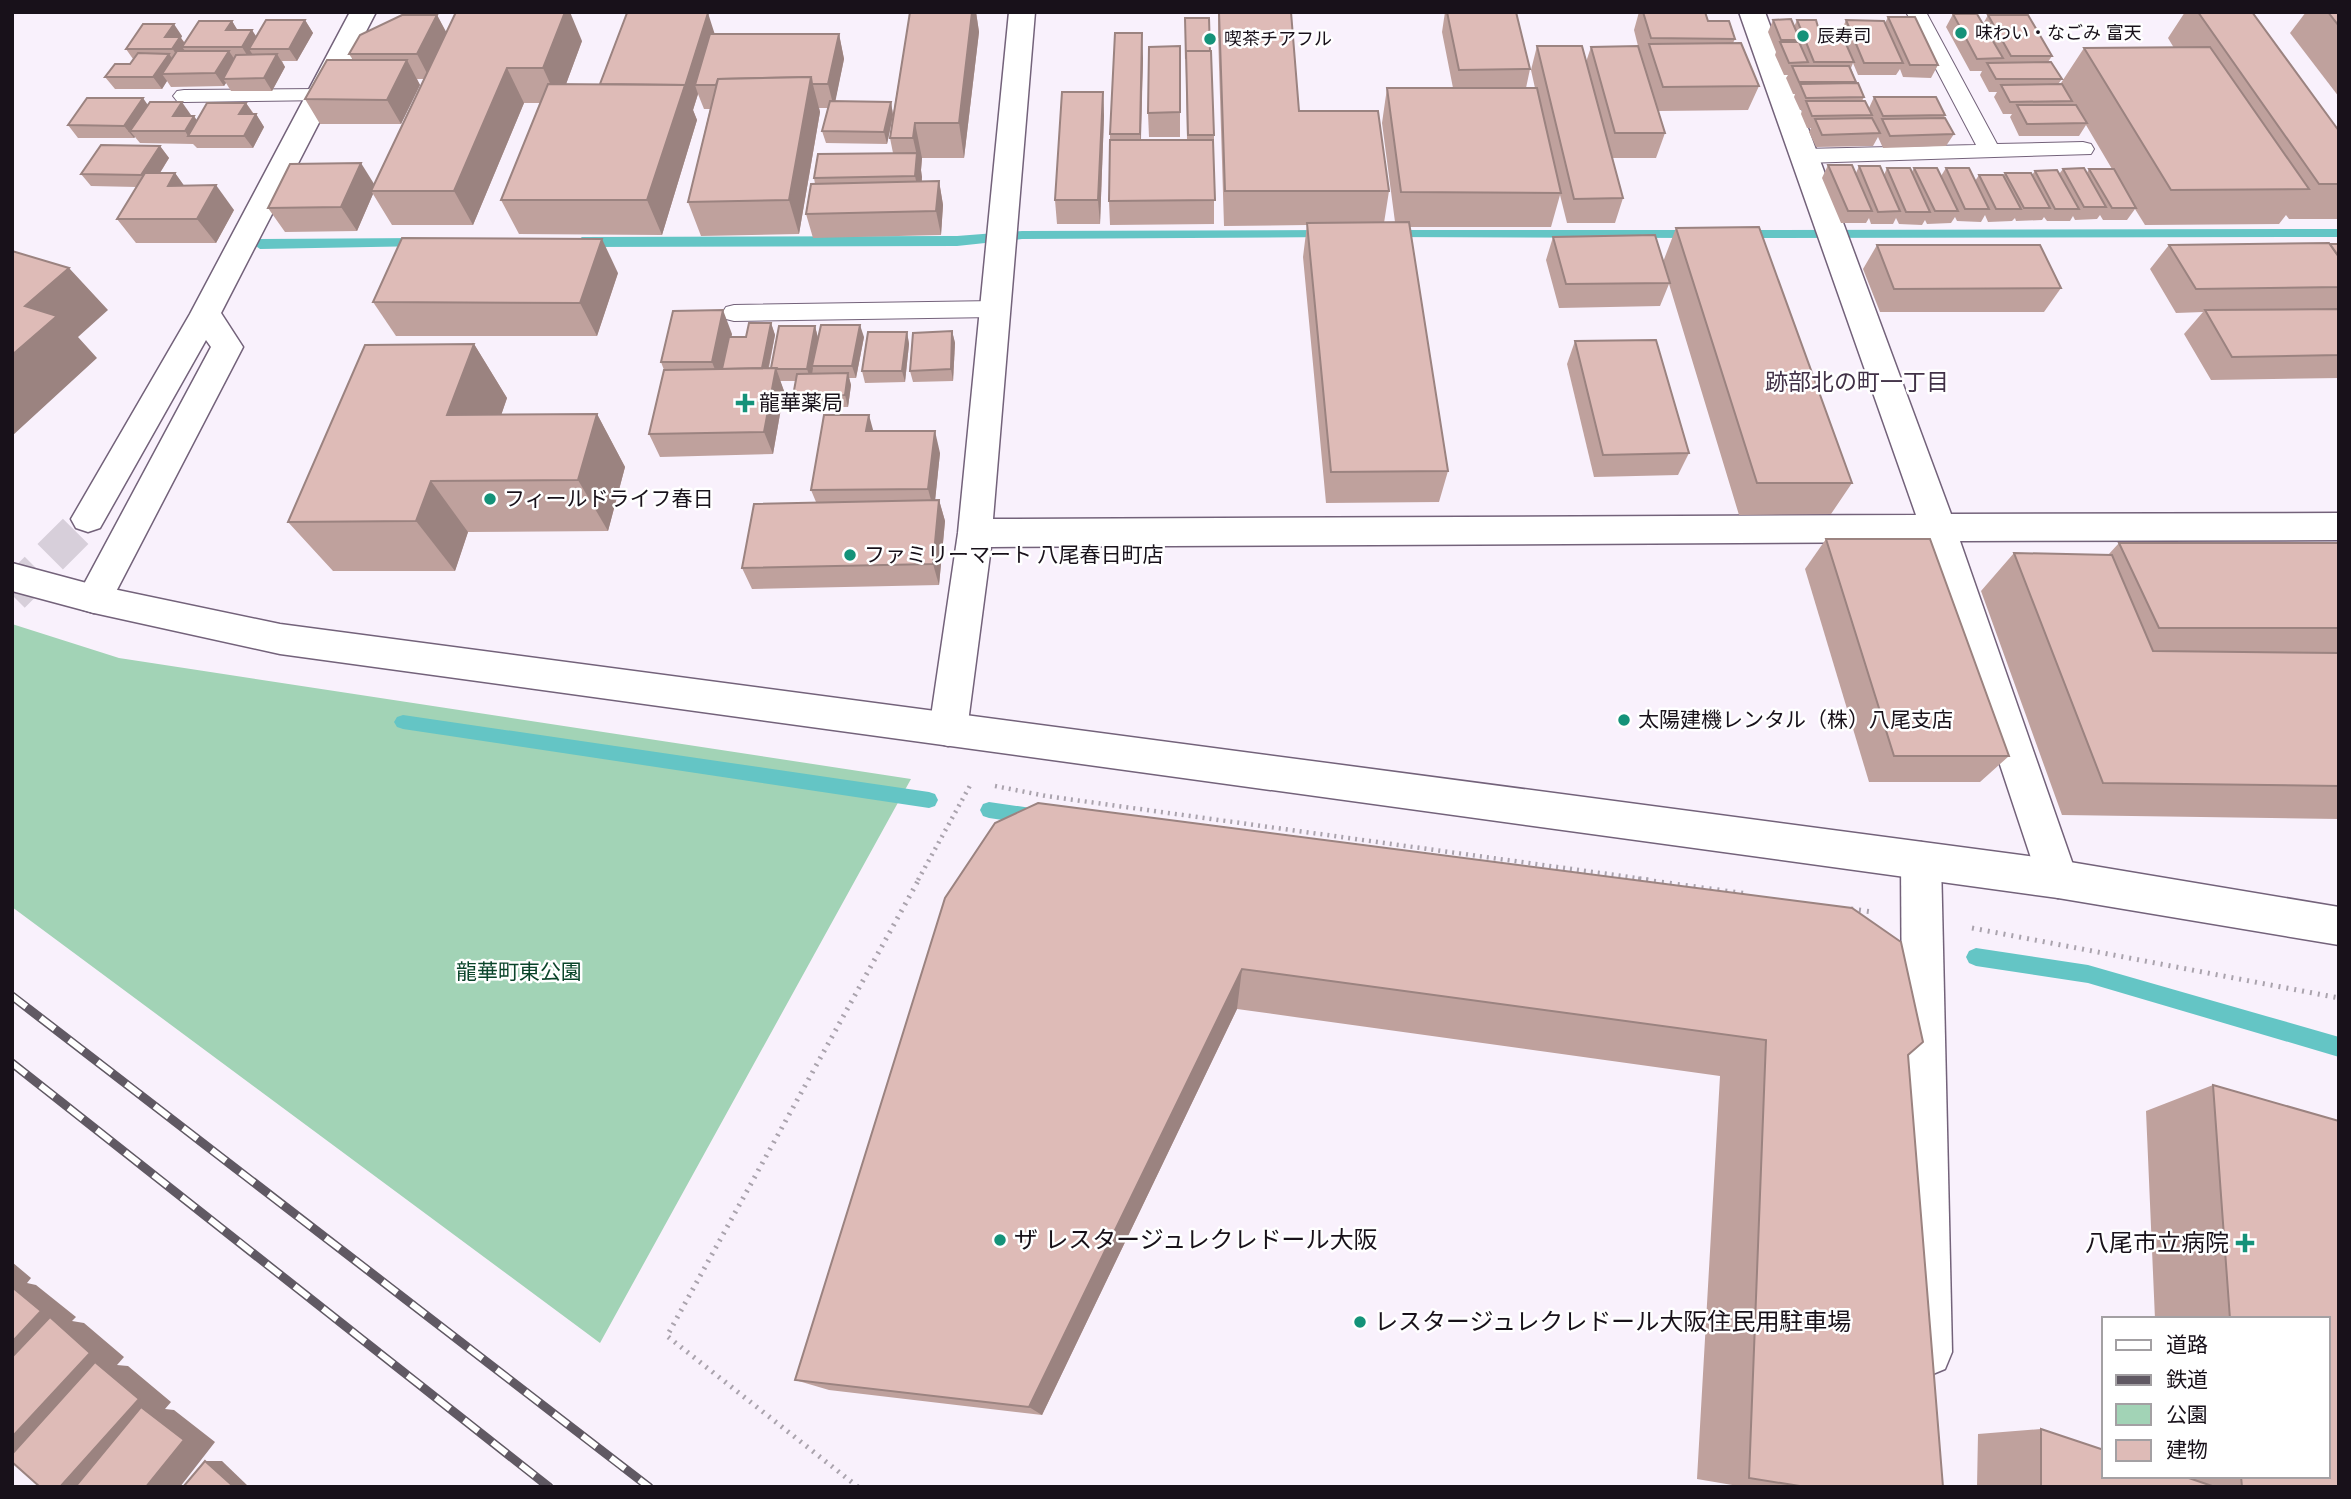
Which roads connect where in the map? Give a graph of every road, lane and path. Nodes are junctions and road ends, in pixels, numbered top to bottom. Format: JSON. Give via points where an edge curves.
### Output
{"nodes":[{"id":1,"x":363,"y":12,"type":"edge"},
{"id":2,"x":1022,"y":12,"type":"edge"},
{"id":3,"x":1752,"y":12,"type":"edge"},
{"id":4,"x":1916,"y":12,"type":"edge"},
{"id":5,"x":320,"y":95,"type":"junction"},
{"id":6,"x":184,"y":96,"type":"dead end"},
{"id":7,"x":2083,"y":149,"type":"dead end"},
{"id":8,"x":1990,"y":151,"type":"junction"},
{"id":9,"x":1804,"y":156,"type":"junction"},
{"id":10,"x":995,"y":309,"type":"junction"},
{"id":11,"x":734,"y":313,"type":"dead end"},
{"id":12,"x":205,"y":314,"type":"junction"},
{"id":13,"x":88,"y":519,"type":"tunnel mouth"},
{"id":14,"x":2339,"y":526,"type":"edge"},
{"id":15,"x":1938,"y":527,"type":"junction"},
{"id":16,"x":975,"y":533,"type":"junction"},
{"id":17,"x":12,"y":577,"type":"edge"},
{"id":18,"x":93,"y":599,"type":"junction"},
{"id":19,"x":948,"y":730,"type":"junction"},
{"id":20,"x":972,"y":782,"type":"dead end"},
{"id":21,"x":1921,"y":860,"type":"junction"},
{"id":22,"x":2058,"y":879,"type":"junction"},
{"id":23,"x":2339,"y":926,"type":"edge"},
{"id":24,"x":1929,"y":1390,"type":"edge"},
{"id":25,"x":858,"y":1487,"type":"edge"}],
"edges":[{"from":1,"to":5,"type":"street"},
{"from":2,"to":10,"type":"street"},
{"from":3,"to":9,"type":"street"},
{"from":4,"to":8,"type":"lane"},
{"from":5,"to":6,"type":"lane"},
{"from":5,"to":12,"type":"street"},
{"from":7,"to":8,"type":"lane"},
{"from":8,"to":9,"type":"lane"},
{"from":9,"to":15,"type":"street"},
{"from":10,"to":11,"type":"lane"},
{"from":10,"to":16,"type":"street"},
{"from":12,"to":13,"type":"street"},
{"from":12,"to":18,"type":"street","via":[[227,347]]},
{"from":14,"to":15,"type":"street"},
{"from":15,"to":16,"type":"street"},
{"from":15,"to":22,"type":"street"},
{"from":16,"to":19,"type":"street"},
{"from":17,"to":18,"type":"street"},
{"from":18,"to":19,"type":"street","via":[[293,641]]},
{"from":19,"to":21,"type":"street"},
{"from":20,"to":25,"type":"path","via":[[667,1336]]},
{"from":21,"to":22,"type":"street"},
{"from":21,"to":24,"type":"street"},
{"from":22,"to":23,"type":"street"}]}
